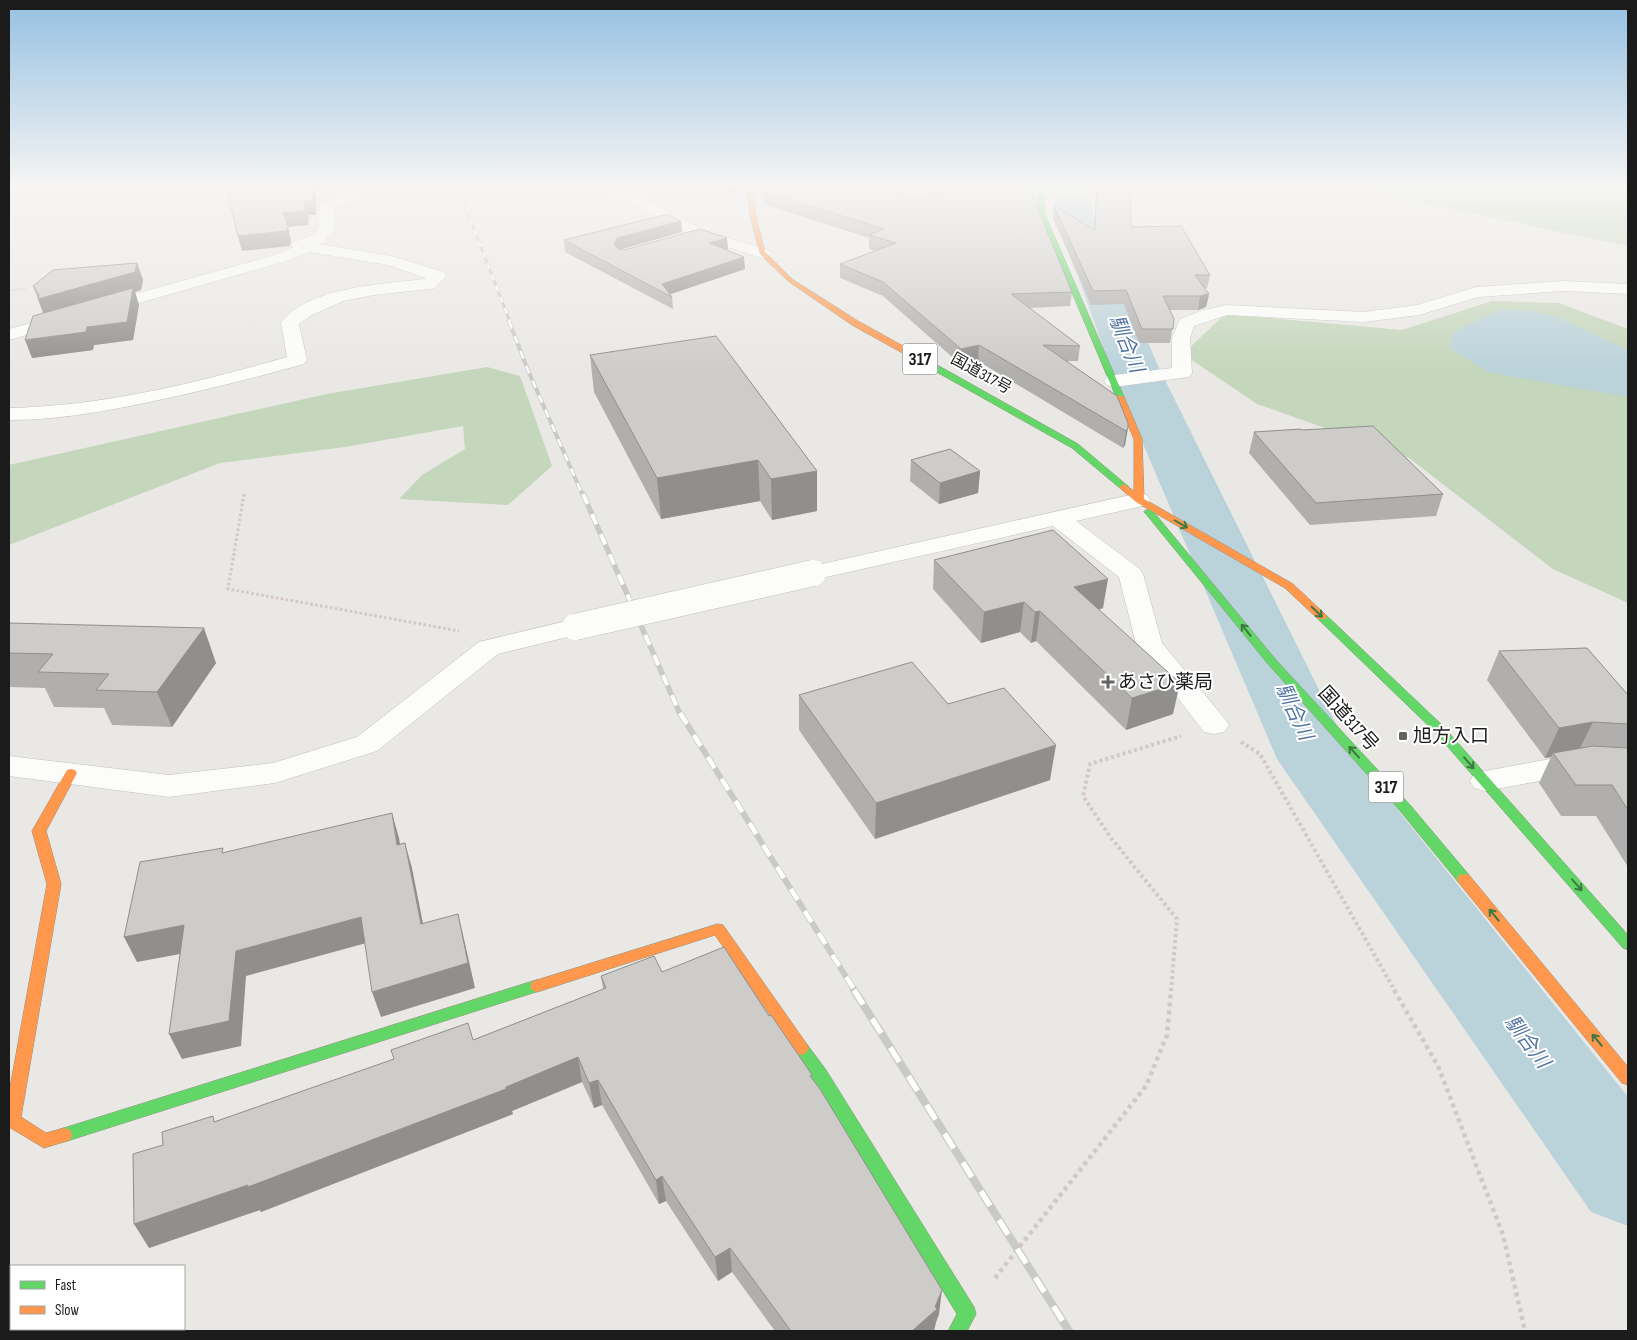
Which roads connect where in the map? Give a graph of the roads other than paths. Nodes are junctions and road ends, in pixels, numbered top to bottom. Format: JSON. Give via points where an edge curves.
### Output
{"nodes":[{"id":1,"x":307,"y":248,"type":"joint"},
{"id":2,"x":744,"y":248,"type":"edge"},
{"id":3,"x":761,"y":248,"type":"edge"},
{"id":4,"x":1056,"y":248,"type":"edge"},
{"id":5,"x":762,"y":253,"type":"junction"},
{"id":6,"x":1628,"y":289,"type":"edge"},
{"id":7,"x":9,"y":335,"type":"edge"},
{"id":8,"x":1114,"y":381,"type":"junction"},
{"id":9,"x":9,"y":414,"type":"edge"},
{"id":10,"x":1139,"y":500,"type":"junction"},
{"id":11,"x":1057,"y":518,"type":"junction"},
{"id":12,"x":1214,"y":725,"type":"road end"},
{"id":13,"x":9,"y":766,"type":"edge"},
{"id":14,"x":1628,"y":767,"type":"edge"},
{"id":15,"x":71,"y":774,"type":"junction"},
{"id":16,"x":1485,"y":782,"type":"junction"},
{"id":17,"x":1628,"y":944,"type":"edge"},
{"id":18,"x":1628,"y":1078,"type":"edge"},
{"id":19,"x":956,"y":1331,"type":"edge"}],
"edges":[{"from":1,"to":7,"type":"street"},
{"from":1,"to":9,"type":"street","via":[[391,260],[438,276],[429,284],[336,297],[300,313],[290,323],[297,360],[131,401],[39,414]]},
{"from":2,"to":5,"type":"street"},
{"from":3,"to":5,"type":"main road"},
{"from":4,"to":8,"type":"main road"},
{"from":5,"to":10,"type":"main road","name":"国道317号","number":"317","via":[[790,280],[855,323],[1075,446]]},
{"from":6,"to":8,"type":"street","via":[[1564,286],[1476,292],[1419,310],[1364,317],[1227,310],[1186,323],[1181,338],[1182,373]]},
{"from":8,"to":10,"type":"main road","via":[[1138,439]]},
{"from":10,"to":11,"type":"street"},
{"from":10,"to":16,"type":"main road","name":"国道317号","number":"317","one_way":true,"via":[[1290,586],[1438,728]]},
{"from":18,"to":10,"type":"main road","name":"国道317号","number":"317","one_way":true,"via":[[1406,808],[1272,662]]},
{"from":11,"to":12,"type":"street","via":[[1132,574],[1149,644]]},
{"from":11,"to":15,"type":"street","bridge":true,"via":[[489,648],[367,744],[274,773],[169,786]]},
{"from":13,"to":15,"type":"street"},
{"from":14,"to":16,"type":"street","via":[[1578,764]]},
{"from":15,"to":19,"type":"main road","via":[[39,831],[54,884],[12,1120],[44,1142],[718,929],[820,1075],[967,1314]]},
{"from":16,"to":17,"type":"main road","name":"国道317号","number":"317","one_way":true}]}
